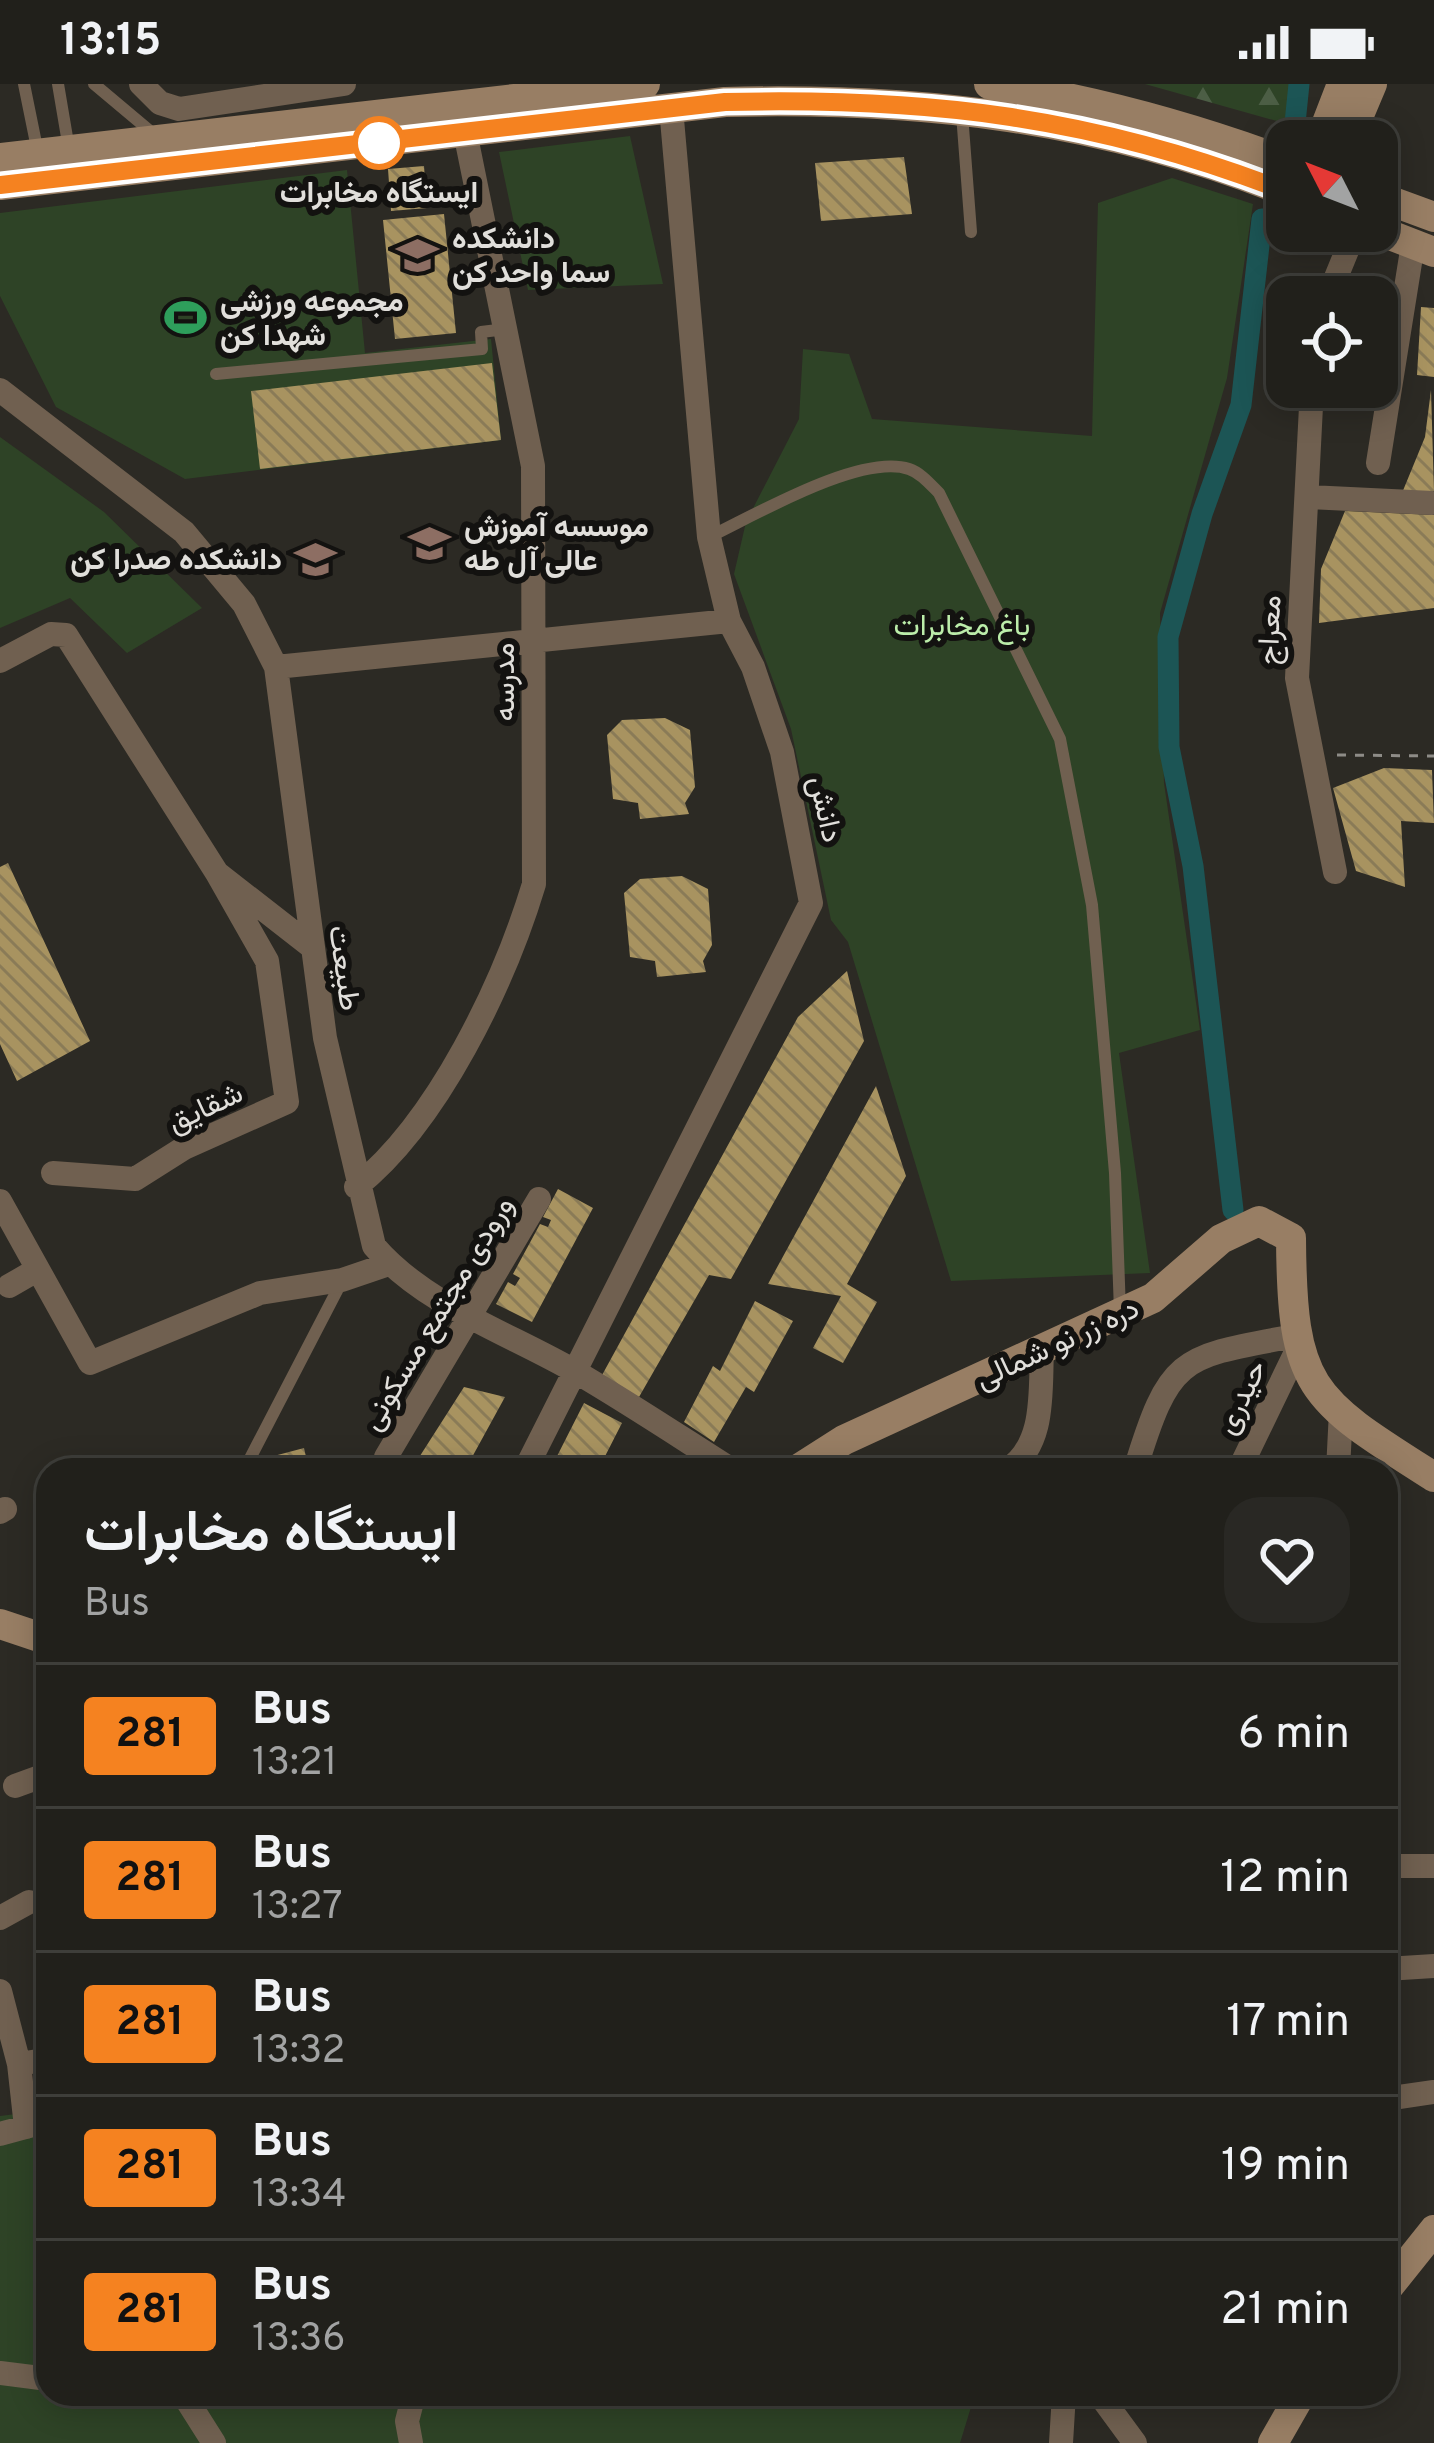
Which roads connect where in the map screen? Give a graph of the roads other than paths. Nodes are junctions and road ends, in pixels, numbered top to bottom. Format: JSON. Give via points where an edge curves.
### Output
{"nodes":[{"id":1,"x":24,"y":84,"type":"edge"},
{"id":2,"x":58,"y":84,"type":"edge"},
{"id":3,"x":94,"y":84,"type":"edge"},
{"id":4,"x":142,"y":84,"type":"edge"},
{"id":5,"x":344,"y":84,"type":"edge"},
{"id":6,"x":989,"y":84,"type":"edge"},
{"id":7,"x":1342,"y":84,"type":"edge"},
{"id":8,"x":1372,"y":84,"type":"edge"},
{"id":9,"x":631,"y":85,"type":"edge"},
{"id":10,"x":200,"y":96,"type":"edge"},
{"id":11,"x":671,"y":108,"type":"junction"},
{"id":12,"x":962,"y":110,"type":"junction"},
{"id":13,"x":1329,"y":120,"type":"edge"},
{"id":14,"x":1357,"y":120,"type":"edge"},
{"id":15,"x":464,"y":132,"type":"junction"},
{"id":16,"x":161,"y":140,"type":"junction"},
{"id":17,"x":1266,"y":155,"type":"edge"},
{"id":18,"x":0,"y":158,"type":"edge"},
{"id":19,"x":71,"y":164,"type":"junction"},
{"id":20,"x":39,"y":167,"type":"junction"},
{"id":21,"x":1266,"y":184,"type":"edge"},
{"id":22,"x":0,"y":185,"type":"edge"},
{"id":23,"x":1398,"y":204,"type":"edge"},
{"id":24,"x":1434,"y":217,"type":"edge"},
{"id":25,"x":971,"y":232,"type":"dead end"},
{"id":26,"x":1423,"y":248,"type":"edge"},
{"id":27,"x":507,"y":329,"type":"junction"},
{"id":28,"x":216,"y":374,"type":"dead end"},
{"id":29,"x":0,"y":390,"type":"edge"},
{"id":30,"x":1311,"y":408,"type":"edge"},
{"id":31,"x":1378,"y":463,"type":"dead end"},
{"id":32,"x":1309,"y":497,"type":"junction"},
{"id":33,"x":1432,"y":502,"type":"edge"},
{"id":34,"x":710,"y":536,"type":"junction"},
{"id":35,"x":728,"y":621,"type":"junction"},
{"id":36,"x":535,"y":640,"type":"junction"},
{"id":37,"x":0,"y":662,"type":"edge"},
{"id":38,"x":276,"y":667,"type":"junction"},
{"id":39,"x":1335,"y":872,"type":"dead end"},
{"id":40,"x":217,"y":873,"type":"junction"},
{"id":41,"x":312,"y":947,"type":"junction"},
{"id":42,"x":52,"y":1172,"type":"dead end"},
{"id":43,"x":356,"y":1187,"type":"junction"},
{"id":44,"x":539,"y":1199,"type":"dead end"},
{"id":45,"x":0,"y":1201,"type":"edge"},
{"id":46,"x":389,"y":1264,"type":"junction"},
{"id":47,"x":35,"y":1270,"type":"junction"},
{"id":48,"x":342,"y":1280,"type":"junction"},
{"id":49,"x":9,"y":1286,"type":"dead end"},
{"id":50,"x":1120,"y":1314,"type":"junction"},
{"id":51,"x":470,"y":1315,"type":"junction"},
{"id":52,"x":1296,"y":1343,"type":"junction"},
{"id":53,"x":1042,"y":1350,"type":"junction"},
{"id":54,"x":576,"y":1372,"type":"junction"},
{"id":55,"x":1341,"y":1412,"type":"junction"},
{"id":56,"x":386,"y":1457,"type":"dead end"},
{"id":57,"x":250,"y":1458,"type":"edge"},
{"id":58,"x":531,"y":1458,"type":"edge"},
{"id":59,"x":713,"y":1458,"type":"edge"},
{"id":60,"x":816,"y":1458,"type":"edge"},
{"id":61,"x":1021,"y":1458,"type":"edge"},
{"id":62,"x":1139,"y":1458,"type":"edge"},
{"id":63,"x":1244,"y":1458,"type":"edge"},
{"id":64,"x":1339,"y":1458,"type":"edge"},
{"id":65,"x":1434,"y":1477,"type":"edge"},
{"id":66,"x":0,"y":1624,"type":"edge"},
{"id":67,"x":36,"y":1636,"type":"edge"},
{"id":68,"x":36,"y":1778,"type":"edge"},
{"id":69,"x":15,"y":1786,"type":"dead end"},
{"id":70,"x":1398,"y":1866,"type":"edge"},
{"id":71,"x":1434,"y":1866,"type":"edge"},
{"id":72,"x":29,"y":1902,"type":"dead end"},
{"id":73,"x":0,"y":1918,"type":"edge"},
{"id":74,"x":1434,"y":1966,"type":"edge"},
{"id":75,"x":1398,"y":1968,"type":"edge"},
{"id":76,"x":2,"y":2000,"type":"edge"},
{"id":77,"x":1434,"y":2092,"type":"edge"},
{"id":78,"x":1400,"y":2097,"type":"dead end"},
{"id":79,"x":36,"y":2112,"type":"edge"},
{"id":80,"x":36,"y":2124,"type":"edge"},
{"id":81,"x":0,"y":2134,"type":"edge"},
{"id":82,"x":1434,"y":2230,"type":"edge"},
{"id":83,"x":1398,"y":2275,"type":"edge"},
{"id":84,"x":0,"y":2373,"type":"edge"},
{"id":85,"x":36,"y":2378,"type":"edge"},
{"id":86,"x":191,"y":2406,"type":"edge"},
{"id":87,"x":411,"y":2406,"type":"edge"},
{"id":88,"x":1063,"y":2406,"type":"edge"},
{"id":89,"x":1108,"y":2406,"type":"edge"},
{"id":90,"x":1294,"y":2406,"type":"edge"},
{"id":91,"x":214,"y":2443,"type":"edge"},
{"id":92,"x":411,"y":2443,"type":"edge"},
{"id":93,"x":1061,"y":2443,"type":"edge"},
{"id":94,"x":1135,"y":2443,"type":"edge"},
{"id":95,"x":1274,"y":2443,"type":"edge"}],
"edges":[{"from":1,"to":20,"type":"lane"},
{"from":2,"to":19,"type":"lane"},
{"from":3,"to":16,"type":"lane"},
{"from":4,"to":10,"type":"street","via":[[178,110]]},
{"from":5,"to":10,"type":"street"},
{"from":6,"to":17,"type":"main road","via":[[1170,121]]},
{"from":7,"to":13,"type":"main road"},
{"from":8,"to":14,"type":"main road"},
{"from":9,"to":16,"type":"main road"},
{"from":11,"to":12,"type":"main road","via":[[834,99]]},
{"from":11,"to":15,"type":"main road"},
{"from":11,"to":34,"type":"street","name":"دانش"},
{"from":12,"to":21,"type":"main road","via":[[1066,123]]},
{"from":12,"to":25,"type":"lane"},
{"from":15,"to":19,"type":"main road"},
{"from":15,"to":27,"type":"street","name":"مدرسه"},
{"from":16,"to":19,"type":"main road"},
{"from":18,"to":20,"type":"main road"},
{"from":19,"to":20,"type":"main road"},
{"from":20,"to":22,"type":"main road"},
{"from":23,"to":24,"type":"main road"},
{"from":26,"to":31,"type":"street"},
{"from":27,"to":28,"type":"lane","via":[[481,332],[482,349]]},
{"from":27,"to":36,"type":"street","name":"مدرسه","via":[[532,466]]},
{"from":29,"to":38,"type":"street","name":"طبیعت","via":[[184,532],[244,604]]},
{"from":30,"to":32,"type":"street","name":"معراج"},
{"from":32,"to":33,"type":"street"},
{"from":32,"to":39,"type":"street","name":"معراج","via":[[1297,678]]},
{"from":34,"to":35,"type":"street","name":"دانش"},
{"from":34,"to":50,"type":"lane","via":[[823,484],[890,467],[922,476],[939,493],[1060,739],[1092,905]]},
{"from":35,"to":36,"type":"street"},
{"from":35,"to":54,"type":"street","name":"دانش","via":[[782,752],[811,903]]},
{"from":36,"to":38,"type":"street"},
{"from":36,"to":43,"type":"street","name":"مدرسه","via":[[534,884],[519,932],[430,1102],[390,1160]]},
{"from":37,"to":40,"type":"street","name":"شقایق","via":[[51,634],[66,635]]},
{"from":38,"to":41,"type":"street","name":"طبیعت"},
{"from":40,"to":41,"type":"street","name":"شقایق"},
{"from":40,"to":42,"type":"street","name":"شقایق","via":[[267,961],[287,1102],[135,1179]]},
{"from":41,"to":43,"type":"street","name":"طبیعت"},
{"from":43,"to":46,"type":"street","name":"طبیعت","via":[[366,1229]]},
{"from":44,"to":51,"type":"street","name":"ورودی مجتمع مسکونی"},
{"from":45,"to":47,"type":"street"},
{"from":46,"to":48,"type":"street"},
{"from":46,"to":51,"type":"street"},
{"from":47,"to":48,"type":"street","via":[[90,1363],[260,1293]]},
{"from":47,"to":49,"type":"street"},
{"from":48,"to":57,"type":"lane"},
{"from":50,"to":52,"type":"main road","name":"دره زر نو شمالی","via":[[1258,1221],[1291,1238]]},
{"from":50,"to":53,"type":"main road","name":"دره زر نو شمالی"},
{"from":51,"to":54,"type":"street"},
{"from":51,"to":56,"type":"street","name":"ورودی مجتمع مسکونی"},
{"from":52,"to":55,"type":"main road","name":"دره زر نو شمالی","via":[[1314,1390]]},
{"from":52,"to":62,"type":"street","via":[[1219,1350],[1185,1365],[1157,1396]]},
{"from":52,"to":63,"type":"street","name":"حیدری"},
{"from":53,"to":60,"type":"main road","name":"دره زر نو شمالی"},
{"from":53,"to":61,"type":"street","via":[[1035,1432]]},
{"from":54,"to":58,"type":"street","name":"دانش"},
{"from":54,"to":59,"type":"street"},
{"from":55,"to":64,"type":"street"},
{"from":55,"to":65,"type":"main road","name":"دره زر نو شمالی"},
{"from":66,"to":67,"type":"main road"},
{"from":68,"to":69,"type":"street"},
{"from":70,"to":71,"type":"street"},
{"from":72,"to":73,"type":"street"},
{"from":74,"to":75,"type":"street"},
{"from":76,"to":79,"type":"street","via":[[32,2062]]},
{"from":77,"to":78,"type":"street"},
{"from":80,"to":81,"type":"street"},
{"from":82,"to":83,"type":"main road"},
{"from":84,"to":85,"type":"street"},
{"from":86,"to":91,"type":"street"},
{"from":87,"to":92,"type":"street"},
{"from":88,"to":93,"type":"street"},
{"from":89,"to":94,"type":"street"},
{"from":90,"to":95,"type":"main road"}]}
